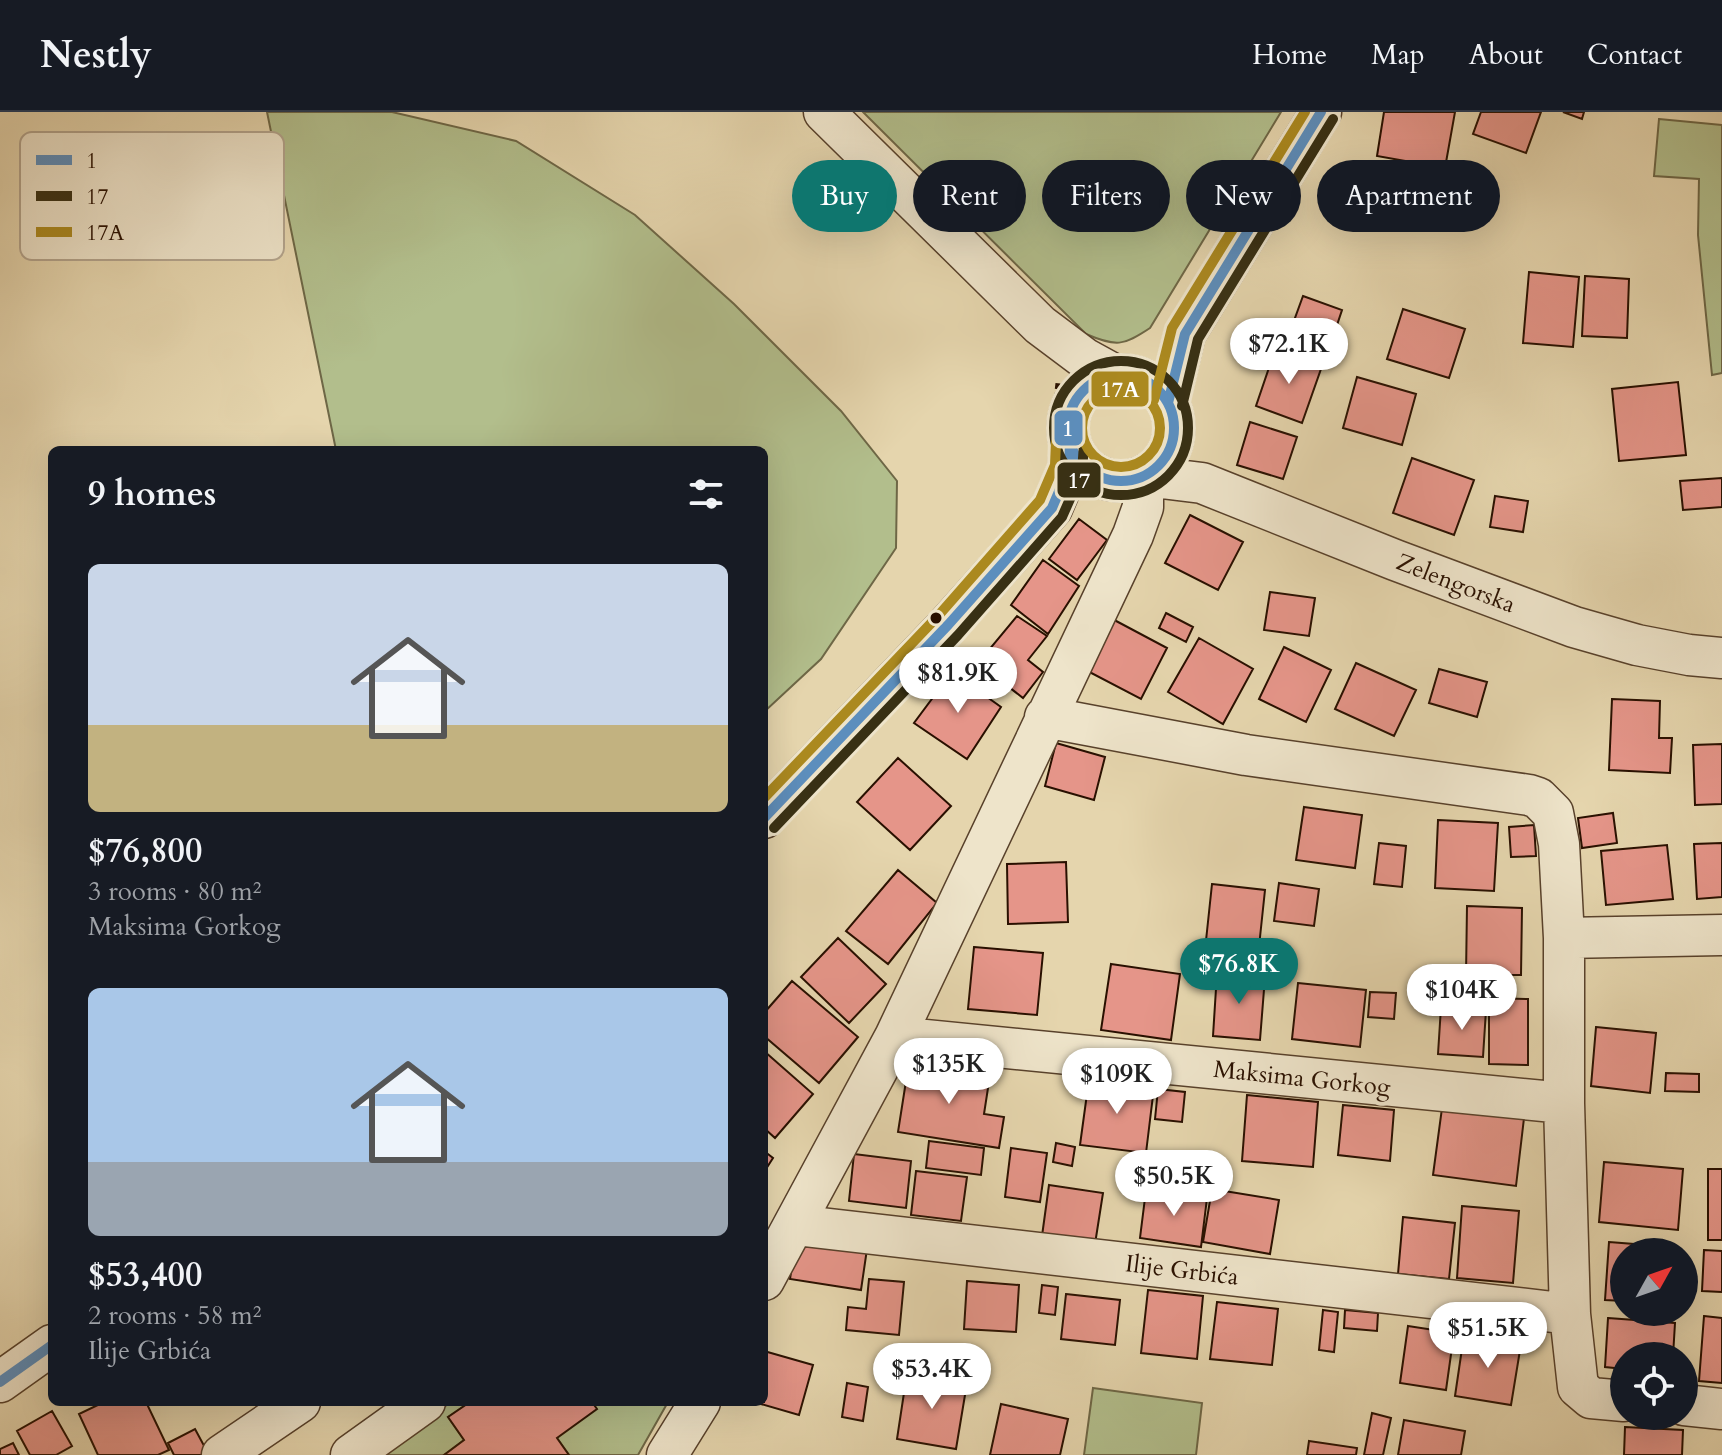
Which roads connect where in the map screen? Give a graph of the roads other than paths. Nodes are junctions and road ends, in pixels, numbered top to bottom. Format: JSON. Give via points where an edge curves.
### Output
{"nodes":[{"id":1,"x":824,"y":112,"type":"edge"},
{"id":2,"x":1321,"y":112,"type":"edge"},
{"id":3,"x":1040,"y":325,"type":"junction"},
{"id":4,"x":1185,"y":334,"type":"junction"},
{"id":5,"x":1123,"y":376,"type":"junction"},
{"id":6,"x":1077,"y":398,"type":"junction"},
{"id":7,"x":1168,"y":403,"type":"junction"},
{"id":8,"x":1070,"y":443,"type":"junction"},
{"id":9,"x":1172,"y":445,"type":"junction"},
{"id":10,"x":1133,"y":478,"type":"junction"},
{"id":11,"x":1198,"y":482,"type":"junction"},
{"id":12,"x":1052,"y":508,"type":"junction"},
{"id":13,"x":1722,"y":658,"type":"edge"},
{"id":14,"x":1045,"y":717,"type":"junction"},
{"id":15,"x":768,"y":814,"type":"edge"},
{"id":16,"x":1722,"y":935,"type":"edge"},
{"id":17,"x":1564,"y":938,"type":"junction"},
{"id":18,"x":895,"y":1037,"type":"junction"},
{"id":19,"x":1564,"y":1103,"type":"junction"},
{"id":20,"x":795,"y":1225,"type":"junction"},
{"id":21,"x":768,"y":1273,"type":"edge"},
{"id":22,"x":1570,"y":1314,"type":"junction"},
{"id":23,"x":48,"y":1348,"type":"edge"},
{"id":24,"x":0,"y":1382,"type":"edge"},
{"id":25,"x":1610,"y":1400,"type":"edge"},
{"id":26,"x":294,"y":1406,"type":"edge"},
{"id":27,"x":419,"y":1406,"type":"edge"},
{"id":28,"x":698,"y":1406,"type":"edge"},
{"id":29,"x":1698,"y":1406,"type":"edge"},
{"id":30,"x":1722,"y":1409,"type":"edge"},
{"id":31,"x":222,"y":1455,"type":"edge"},
{"id":32,"x":351,"y":1455,"type":"edge"},
{"id":33,"x":667,"y":1455,"type":"edge"}],
"edges":[{"from":1,"to":3,"type":"street"},
{"from":2,"to":4,"type":"street"},
{"from":3,"to":5,"type":"street","via":[[1063,344]]},
{"from":3,"to":6,"type":"street","via":[[1064,363]]},
{"from":4,"to":5,"type":"street"},
{"from":4,"to":7,"type":"street"},
{"from":5,"to":6,"type":"street","via":[[1101,379]]},
{"from":5,"to":7,"type":"street","via":[[1152,386]]},
{"from":6,"to":8,"type":"street","via":[[1070,412]]},
{"from":7,"to":9,"type":"street"},
{"from":8,"to":10,"type":"street","via":[[1083,466],[1099,477]]},
{"from":8,"to":12,"type":"street","via":[[1069,468]]},
{"from":9,"to":10,"type":"street","via":[[1160,465]]},
{"from":9,"to":11,"type":"street"},
{"from":10,"to":11,"type":"street","name":"Zelengorska"},
{"from":10,"to":12,"type":"street","via":[[1091,485]]},
{"from":10,"to":14,"type":"street","via":[[1143,507],[1138,521]]},
{"from":11,"to":13,"type":"street","name":"Zelengorska","via":[[1574,627],[1637,645]]},
{"from":12,"to":15,"type":"street"},
{"from":14,"to":17,"type":"street","via":[[1246,755],[1529,795],[1548,806],[1556,822]]},
{"from":14,"to":18,"type":"street"},
{"from":16,"to":17,"type":"street"},
{"from":17,"to":19,"type":"street"},
{"from":18,"to":19,"type":"street","name":"Maksima Gorkog"},
{"from":18,"to":20,"type":"street"},
{"from":19,"to":22,"type":"street"},
{"from":20,"to":21,"type":"street"},
{"from":20,"to":22,"type":"street","name":"Ilije Grbića"},
{"from":22,"to":25,"type":"street","via":[[1578,1387],[1591,1398]]},
{"from":23,"to":24,"type":"street"},
{"from":26,"to":31,"type":"street"},
{"from":27,"to":32,"type":"street"},
{"from":28,"to":33,"type":"street"},
{"from":29,"to":30,"type":"street"}]}
